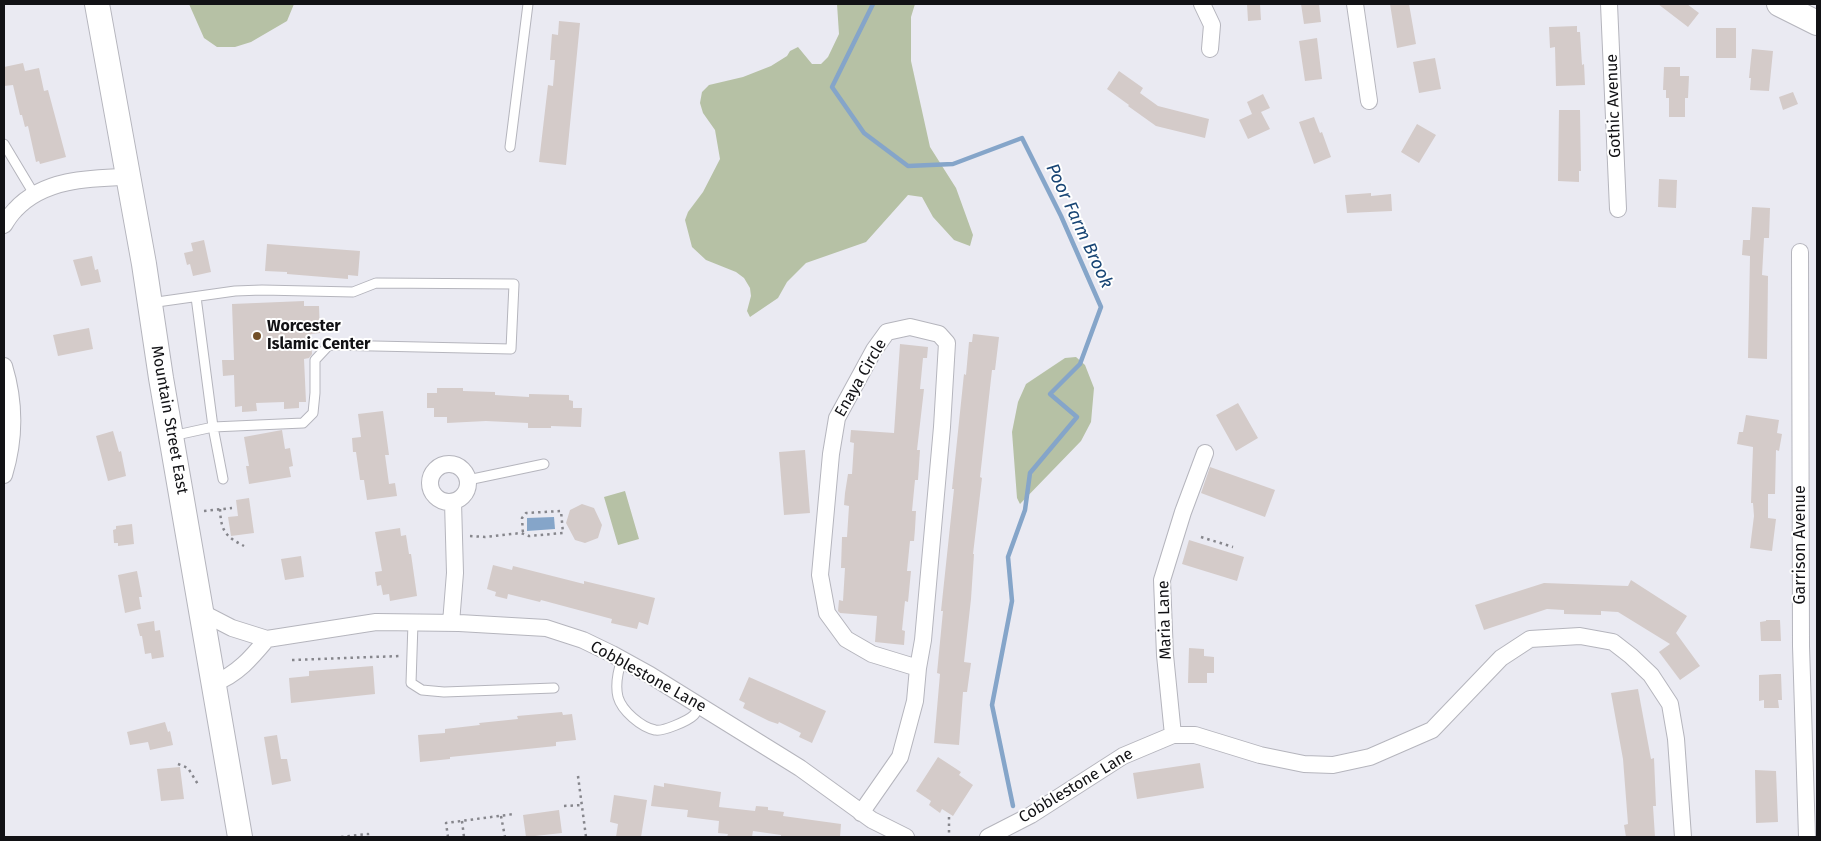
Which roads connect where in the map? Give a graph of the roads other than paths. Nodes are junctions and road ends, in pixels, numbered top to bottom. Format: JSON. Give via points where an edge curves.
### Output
{"nodes":[{"id":1,"x":97,"y":4,"type":"edge"},
{"id":2,"x":528,"y":4,"type":"edge"},
{"id":3,"x":1202,"y":4,"type":"edge"},
{"id":4,"x":1355,"y":4,"type":"edge"},
{"id":5,"x":1609,"y":4,"type":"edge"},
{"id":6,"x":1779,"y":4,"type":"edge"},
{"id":7,"x":1817,"y":23,"type":"edge"},
{"id":8,"x":1210,"y":49,"type":"dead end"},
{"id":9,"x":1369,"y":101,"type":"dead end"},
{"id":10,"x":4,"y":144,"type":"edge"},
{"id":11,"x":510,"y":147,"type":"dead end"},
{"id":12,"x":127,"y":177,"type":"junction"},
{"id":13,"x":34,"y":194,"type":"junction"},
{"id":14,"x":1618,"y":209,"type":"dead end"},
{"id":15,"x":4,"y":226,"type":"edge"},
{"id":16,"x":1800,"y":252,"type":"dead end"},
{"id":17,"x":196,"y":297,"type":"junction"},
{"id":18,"x":150,"y":303,"type":"junction"},
{"id":19,"x":4,"y":366,"type":"edge"},
{"id":20,"x":213,"y":427,"type":"junction"},
{"id":21,"x":171,"y":437,"type":"junction"},
{"id":22,"x":1205,"y":452,"type":"dead end"},
{"id":23,"x":544,"y":464,"type":"dead end"},
{"id":24,"x":4,"y":475,"type":"edge"},
{"id":25,"x":223,"y":479,"type":"dead end"},
{"id":26,"x":468,"y":480,"type":"junction"},
{"id":27,"x":453,"y":502,"type":"junction"},
{"id":28,"x":201,"y":612,"type":"junction"},
{"id":29,"x":413,"y":623,"type":"junction"},
{"id":30,"x":451,"y":623,"type":"junction"},
{"id":31,"x":267,"y":639,"type":"junction"},
{"id":32,"x":622,"y":659,"type":"junction"},
{"id":33,"x":918,"y":668,"type":"junction"},
{"id":34,"x":214,"y":683,"type":"junction"},
{"id":35,"x":554,"y":688,"type":"dead end"},
{"id":36,"x":699,"y":705,"type":"junction"},
{"id":37,"x":1173,"y":735,"type":"junction"},
{"id":38,"x":861,"y":813,"type":"junction"},
{"id":39,"x":879,"y":832,"type":"edge"},
{"id":40,"x":240,"y":837,"type":"edge"},
{"id":41,"x":906,"y":837,"type":"edge"},
{"id":42,"x":988,"y":837,"type":"edge"},
{"id":43,"x":1683,"y":837,"type":"edge"},
{"id":44,"x":1807,"y":837,"type":"edge"}],
"edges":[{"from":1,"to":12,"type":"main road","name":"Mountain Street East"},
{"from":2,"to":11,"type":"lane"},
{"from":3,"to":8,"type":"street","via":[[1212,25]]},
{"from":4,"to":9,"type":"street"},
{"from":5,"to":14,"type":"street","name":"Gothic Avenue"},
{"from":6,"to":7,"type":"main road"},
{"from":10,"to":13,"type":"lane"},
{"from":12,"to":13,"type":"street","via":[[86,178]]},
{"from":12,"to":18,"type":"main road","name":"Mountain Street East"},
{"from":13,"to":15,"type":"street","via":[[15,209]]},
{"from":16,"to":44,"type":"street","name":"Garrison Avenue","via":[[1801,646]]},
{"from":17,"to":18,"type":"lane"},
{"from":17,"to":20,"type":"lane"},
{"from":17,"to":20,"type":"lane","via":[[262,290],[353,292],[376,283],[514,284],[511,349],[329,345],[315,360],[313,413],[303,423]]},
{"from":18,"to":21,"type":"main road","name":"Mountain Street East"},
{"from":19,"to":24,"type":"street","via":[[13,421]]},
{"from":20,"to":21,"type":"lane"},
{"from":20,"to":25,"type":"lane"},
{"from":21,"to":28,"type":"main road","name":"Mountain Street East"},
{"from":22,"to":37,"type":"street","name":"Maria Lane","via":[[1162,580]]},
{"from":23,"to":26,"type":"lane"},
{"from":26,"to":27,"type":"street","via":[[465,494]]},
{"from":26,"to":27,"type":"street","via":[[465,472],[456,465],[442,465],[434,470],[430,481],[432,492],[441,501]]},
{"from":27,"to":30,"type":"street","via":[[455,574]]},
{"from":28,"to":31,"type":"street","name":"Cobblestone Lane","via":[[232,628]]},
{"from":28,"to":34,"type":"main road","name":"Mountain Street East"},
{"from":29,"to":30,"type":"street","name":"Cobblestone Lane"},
{"from":29,"to":31,"type":"street","name":"Cobblestone Lane","via":[[376,622]]},
{"from":29,"to":35,"type":"lane","via":[[411,683],[422,690]]},
{"from":30,"to":32,"type":"street","name":"Cobblestone Lane","via":[[546,628],[583,640]]},
{"from":31,"to":34,"type":"street","via":[[243,666]]},
{"from":32,"to":36,"type":"street","name":"Cobblestone Lane"},
{"from":32,"to":36,"type":"lane","via":[[617,676],[618,698],[635,720],[655,730],[669,728],[694,715]]},
{"from":33,"to":33,"type":"street","name":"Enaya Circle","via":[[947,343],[939,334],[910,327],[887,332],[837,418],[820,575],[827,613],[846,639],[872,654]]},
{"from":33,"to":38,"type":"street","name":"Enaya Circle","via":[[915,701],[900,757]]},
{"from":34,"to":40,"type":"main road","name":"Mountain Street East"},
{"from":36,"to":38,"type":"street","name":"Cobblestone Lane","via":[[800,768]]},
{"from":37,"to":42,"type":"street","name":"Cobblestone Lane","via":[[1123,756]]},
{"from":37,"to":43,"type":"street","name":"Cobblestone Lane","via":[[1195,735],[1260,755],[1304,764],[1333,765],[1370,757],[1432,730],[1500,658],[1530,639],[1580,636],[1613,642],[1651,675],[1670,704],[1676,739]]},
{"from":38,"to":39,"type":"street","name":"Cobblestone Lane"},
{"from":39,"to":41,"type":"street","name":"Cobblestone Lane"}]}
